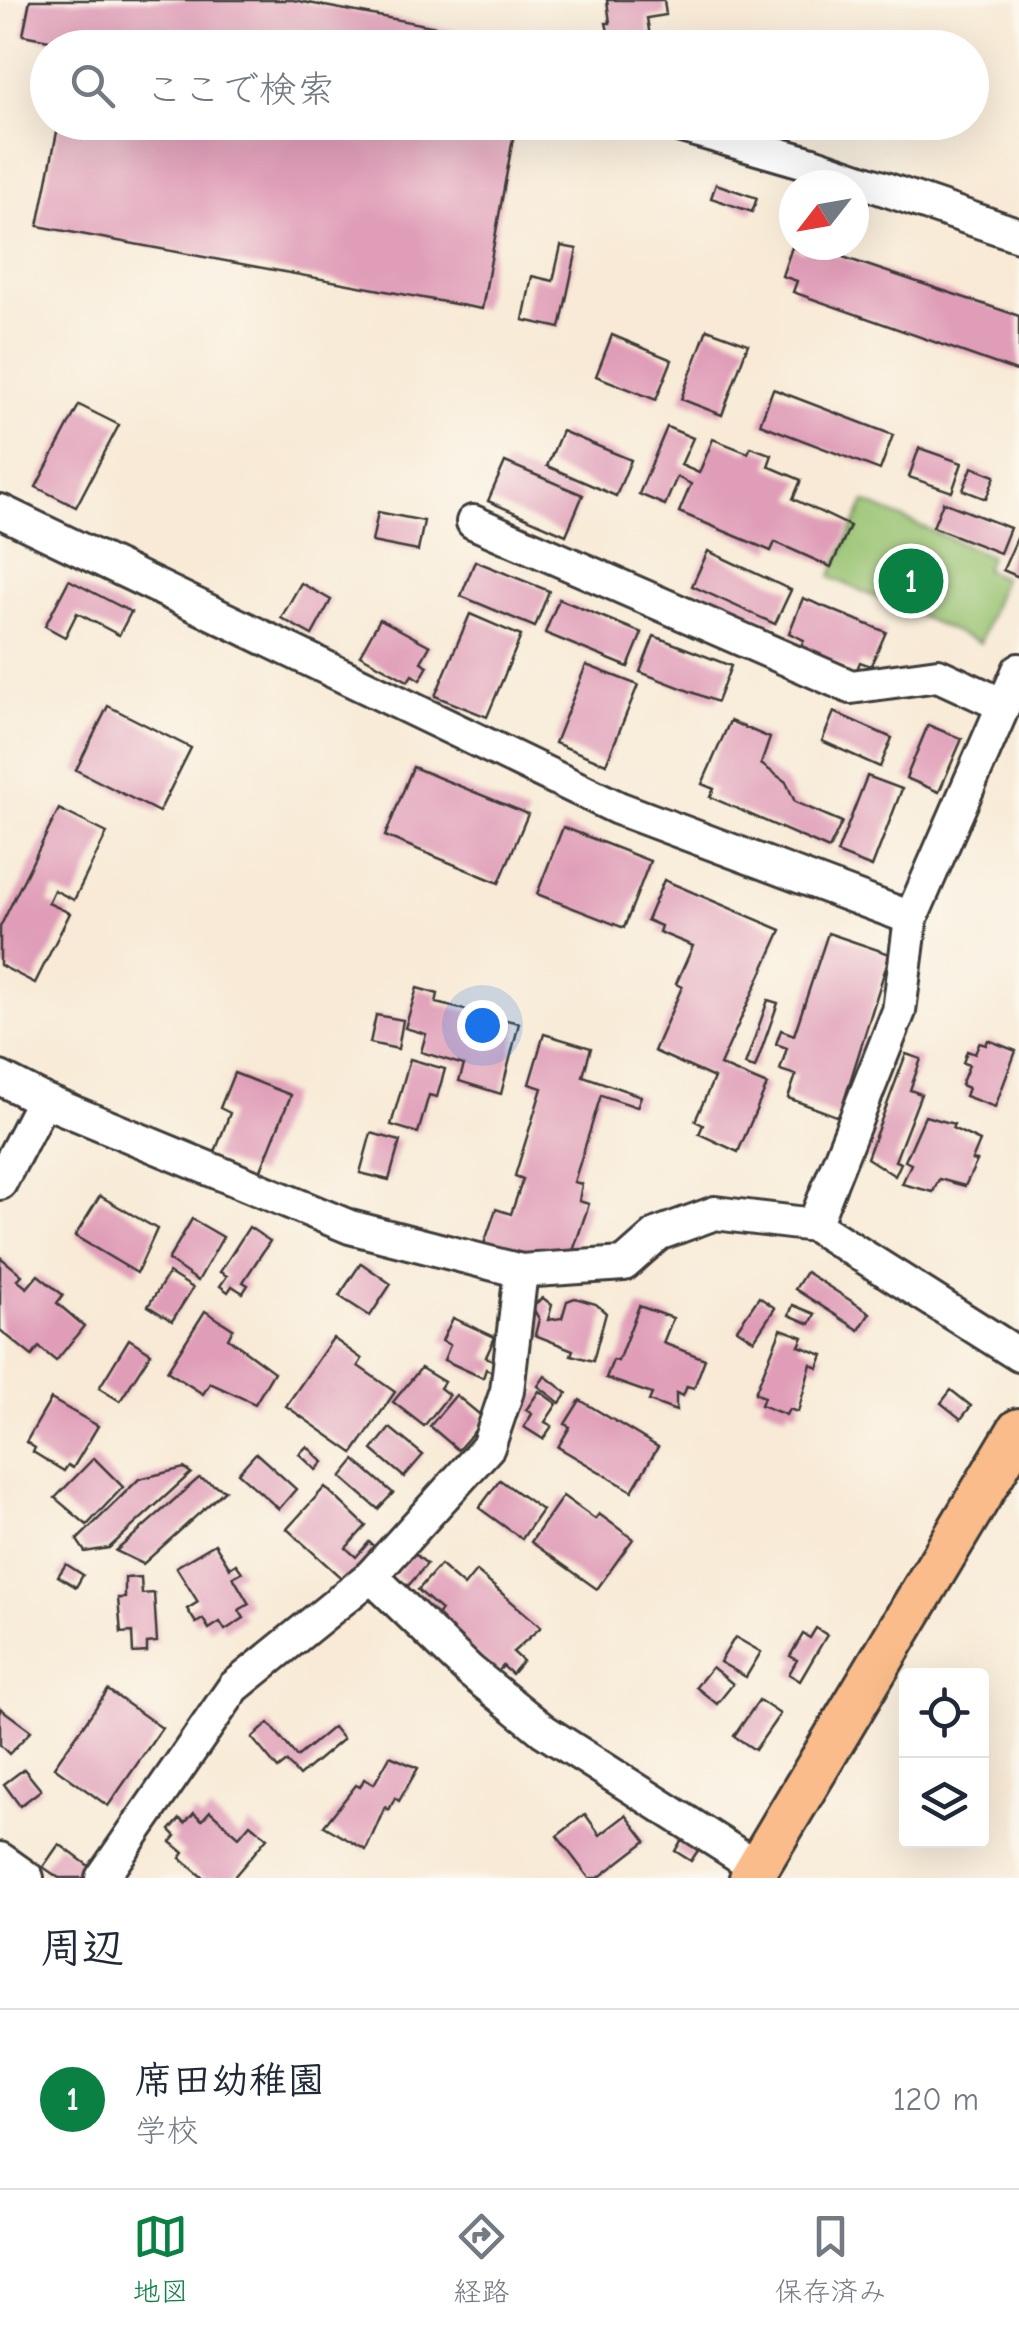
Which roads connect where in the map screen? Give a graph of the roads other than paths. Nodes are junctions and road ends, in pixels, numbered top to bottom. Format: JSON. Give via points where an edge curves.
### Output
{"nodes":[{"id":1,"x":730,"y":140,"type":"edge"},
{"id":2,"x":1019,"y":235,"type":"edge"},
{"id":3,"x":0,"y":511,"type":"edge"},
{"id":4,"x":473,"y":522,"type":"dead end"},
{"id":5,"x":1019,"y":670,"type":"edge"},
{"id":6,"x":1003,"y":704,"type":"junction"},
{"id":7,"x":911,"y":918,"type":"junction"},
{"id":8,"x":0,"y":1078,"type":"edge"},
{"id":9,"x":43,"y":1100,"type":"junction"},
{"id":10,"x":0,"y":1183,"type":"edge"},
{"id":11,"x":814,"y":1225,"type":"junction"},
{"id":12,"x":521,"y":1271,"type":"junction"},
{"id":13,"x":1019,"y":1355,"type":"edge"},
{"id":14,"x":1019,"y":1430,"type":"edge"},
{"id":15,"x":371,"y":1576,"type":"junction"},
{"id":16,"x":0,"y":1859,"type":"edge"},
{"id":17,"x":754,"y":1872,"type":"edge"},
{"id":18,"x":27,"y":1878,"type":"edge"},
{"id":19,"x":102,"y":1878,"type":"edge"}],
"edges":[{"from":1,"to":2,"type":"street"},
{"from":3,"to":7,"type":"street","via":[[618,808]]},
{"from":4,"to":6,"type":"street","via":[[851,687],[938,674]]},
{"from":5,"to":6,"type":"street"},
{"from":6,"to":7,"type":"street"},
{"from":7,"to":11,"type":"street","via":[[899,1012]]},
{"from":8,"to":9,"type":"street"},
{"from":9,"to":10,"type":"street"},
{"from":9,"to":12,"type":"street","via":[[350,1227]]},
{"from":11,"to":12,"type":"street","via":[[715,1213],[658,1234],[624,1264]]},
{"from":11,"to":13,"type":"street"},
{"from":12,"to":15,"type":"street","via":[[508,1392],[488,1447]]},
{"from":14,"to":17,"type":"main road"},
{"from":15,"to":17,"type":"street","via":[[544,1731]]},
{"from":15,"to":19,"type":"street","via":[[234,1687]]},
{"from":16,"to":18,"type":"street"}]}
